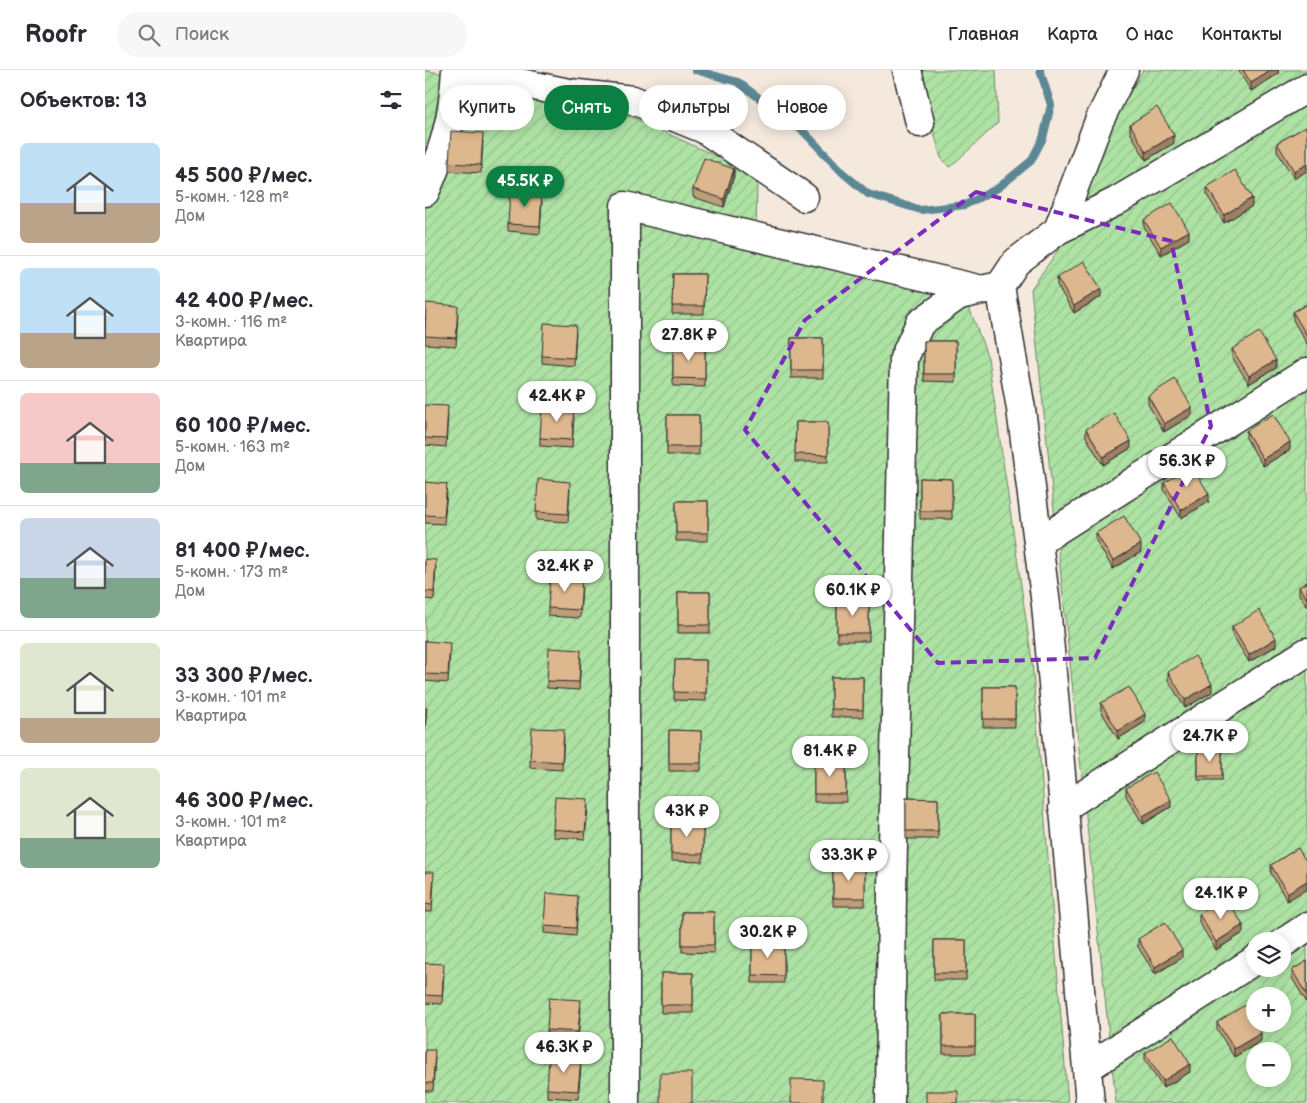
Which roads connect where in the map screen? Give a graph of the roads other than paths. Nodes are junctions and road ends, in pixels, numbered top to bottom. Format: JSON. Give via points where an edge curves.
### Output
{"nodes":[{"id":1,"x":456,"y":70,"type":"edge"},
{"id":2,"x":907,"y":70,"type":"edge"},
{"id":3,"x":1124,"y":70,"type":"edge"},
{"id":4,"x":1307,"y":88,"type":"edge"},
{"id":5,"x":920,"y":123,"type":"dead end"},
{"id":6,"x":425,"y":192,"type":"edge"},
{"id":7,"x":804,"y":197,"type":"dead end"},
{"id":8,"x":1058,"y":230,"type":"junction"},
{"id":9,"x":991,"y":288,"type":"junction"},
{"id":10,"x":1307,"y":372,"type":"edge"},
{"id":11,"x":1038,"y":542,"type":"junction"},
{"id":12,"x":1307,"y":652,"type":"edge"},
{"id":13,"x":1063,"y":808,"type":"junction"},
{"id":14,"x":1307,"y":927,"type":"edge"},
{"id":15,"x":1291,"y":937,"type":"edge"},
{"id":16,"x":1246,"y":966,"type":"edge"},
{"id":17,"x":1087,"y":1068,"type":"junction"},
{"id":18,"x":625,"y":1103,"type":"edge"},
{"id":19,"x":889,"y":1103,"type":"edge"},
{"id":20,"x":1090,"y":1103,"type":"edge"}],
"edges":[{"from":1,"to":6,"type":"lane","via":[[453,109],[442,155]]},
{"from":1,"to":7,"type":"lane","via":[[569,93],[633,100],[704,129]]},
{"from":2,"to":5,"type":"lane"},
{"from":3,"to":8,"type":"lane","via":[[1099,120]]},
{"from":4,"to":8,"type":"lane","via":[[1115,202]]},
{"from":8,"to":9,"type":"lane","via":[[1016,262]]},
{"from":9,"to":11,"type":"lane","via":[[1021,409]]},
{"from":9,"to":18,"type":"lane","via":[[625,206]]},
{"from":9,"to":19,"type":"lane","via":[[959,295],[920,323],[904,358]]},
{"from":10,"to":11,"type":"lane"},
{"from":11,"to":13,"type":"lane"},
{"from":12,"to":13,"type":"lane"},
{"from":13,"to":17,"type":"lane"},
{"from":14,"to":15,"type":"lane"},
{"from":16,"to":17,"type":"lane"},
{"from":17,"to":20,"type":"lane"}]}
